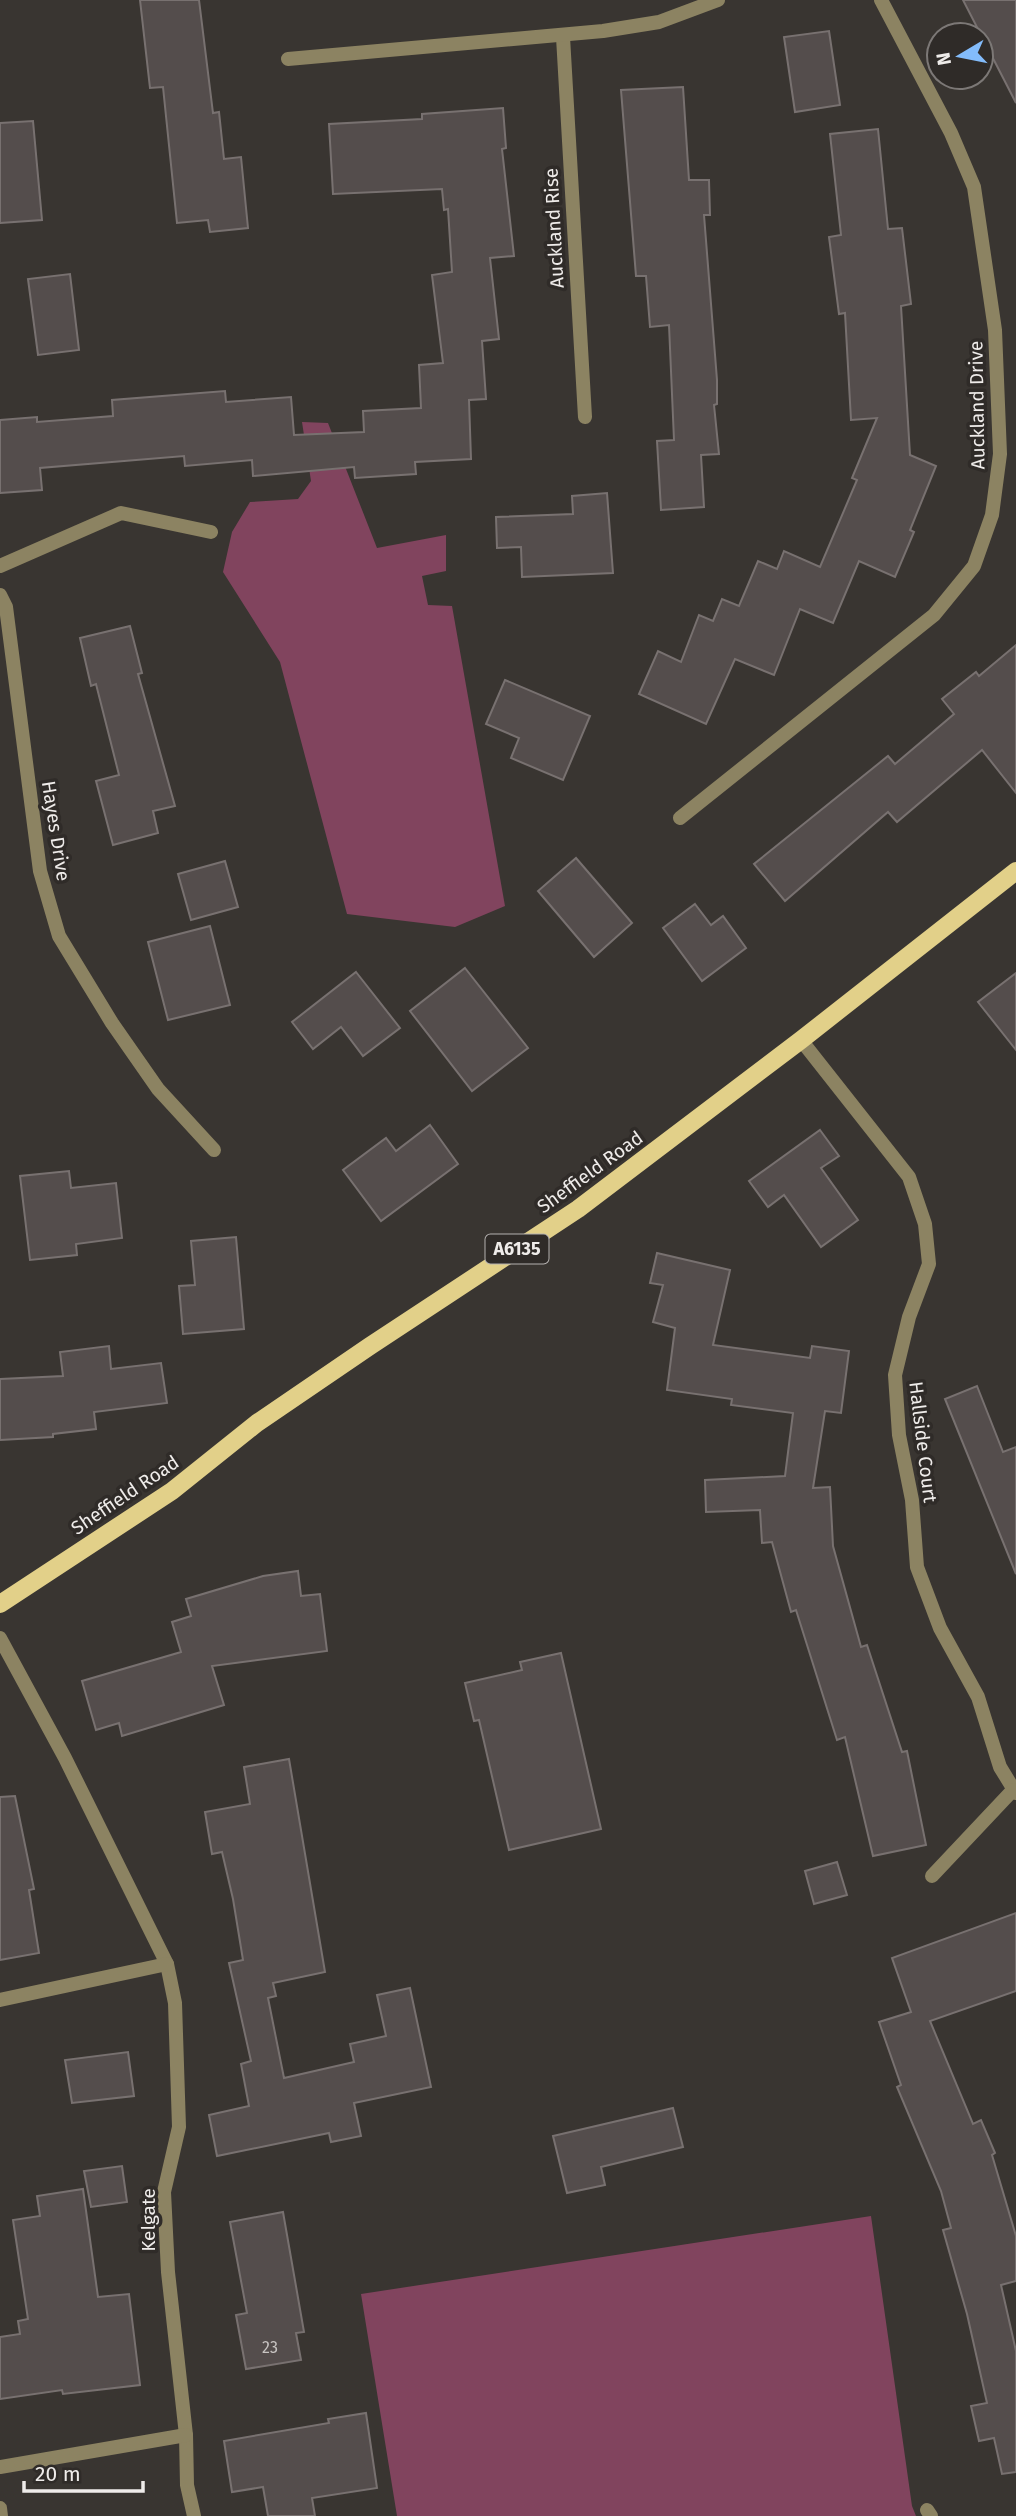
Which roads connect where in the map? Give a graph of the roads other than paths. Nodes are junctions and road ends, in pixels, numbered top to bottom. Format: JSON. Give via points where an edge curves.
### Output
{"nodes":[{"id":1,"x":718,"y":0,"type":"edge"},
{"id":2,"x":881,"y":0,"type":"edge"},
{"id":3,"x":563,"y":37,"type":"junction"},
{"id":4,"x":288,"y":59,"type":"dead end"},
{"id":5,"x":584,"y":416,"type":"dead end"},
{"id":6,"x":211,"y":532,"type":"dead end"},
{"id":7,"x":0,"y":566,"type":"edge"},
{"id":8,"x":0,"y":595,"type":"edge"},
{"id":9,"x":680,"y":818,"type":"dead end"},
{"id":10,"x":1016,"y":871,"type":"edge"},
{"id":11,"x":801,"y":1040,"type":"junction"},
{"id":12,"x":214,"y":1150,"type":"dead end"},
{"id":13,"x":0,"y":1604,"type":"edge"},
{"id":14,"x":0,"y":1638,"type":"edge"},
{"id":15,"x":1014,"y":1791,"type":"edge"},
{"id":16,"x":932,"y":1876,"type":"dead end"},
{"id":17,"x":167,"y":1964,"type":"junction"},
{"id":18,"x":0,"y":2000,"type":"edge"},
{"id":19,"x":186,"y":2435,"type":"junction"},
{"id":20,"x":0,"y":2467,"type":"edge"},
{"id":21,"x":0,"y":2508,"type":"edge"},
{"id":22,"x":1,"y":2516,"type":"edge"},
{"id":23,"x":194,"y":2516,"type":"edge"}],
"edges":[{"from":1,"to":3,"type":"street","via":[[659,22]]},
{"from":2,"to":9,"type":"street","name":"Auckland Drive","via":[[974,187],[995,330],[1000,454],[992,515],[974,566],[934,615]]},
{"from":3,"to":4,"type":"street"},
{"from":3,"to":5,"type":"street","name":"Auckland Rise"},
{"from":6,"to":7,"type":"street","via":[[121,513]]},
{"from":8,"to":12,"type":"street","name":"Hayes Drive","via":[[6,607],[40,872],[59,936],[159,1090]]},
{"from":10,"to":11,"type":"main road","name":"Sheffield Road","number":"A6135"},
{"from":11,"to":13,"type":"main road","name":"Sheffield Road","number":"A6135","via":[[578,1209],[257,1423],[172,1491]]},
{"from":11,"to":15,"type":"street","name":"Hallside Court","via":[[909,1177],[925,1224],[929,1264],[909,1317],[895,1375],[918,1567],[940,1628],[978,1697],[1000,1767]]},
{"from":14,"to":17,"type":"street","name":"Kelgate"},
{"from":15,"to":16,"type":"street","name":"Hallside Court"},
{"from":17,"to":18,"type":"street"},
{"from":17,"to":19,"type":"street","name":"Kelgate","via":[[175,2003],[179,2126],[164,2192]]},
{"from":19,"to":20,"type":"street"},
{"from":19,"to":23,"type":"street","name":"Kelgate","via":[[187,2485]]},
{"from":21,"to":22,"type":"street"}]}
